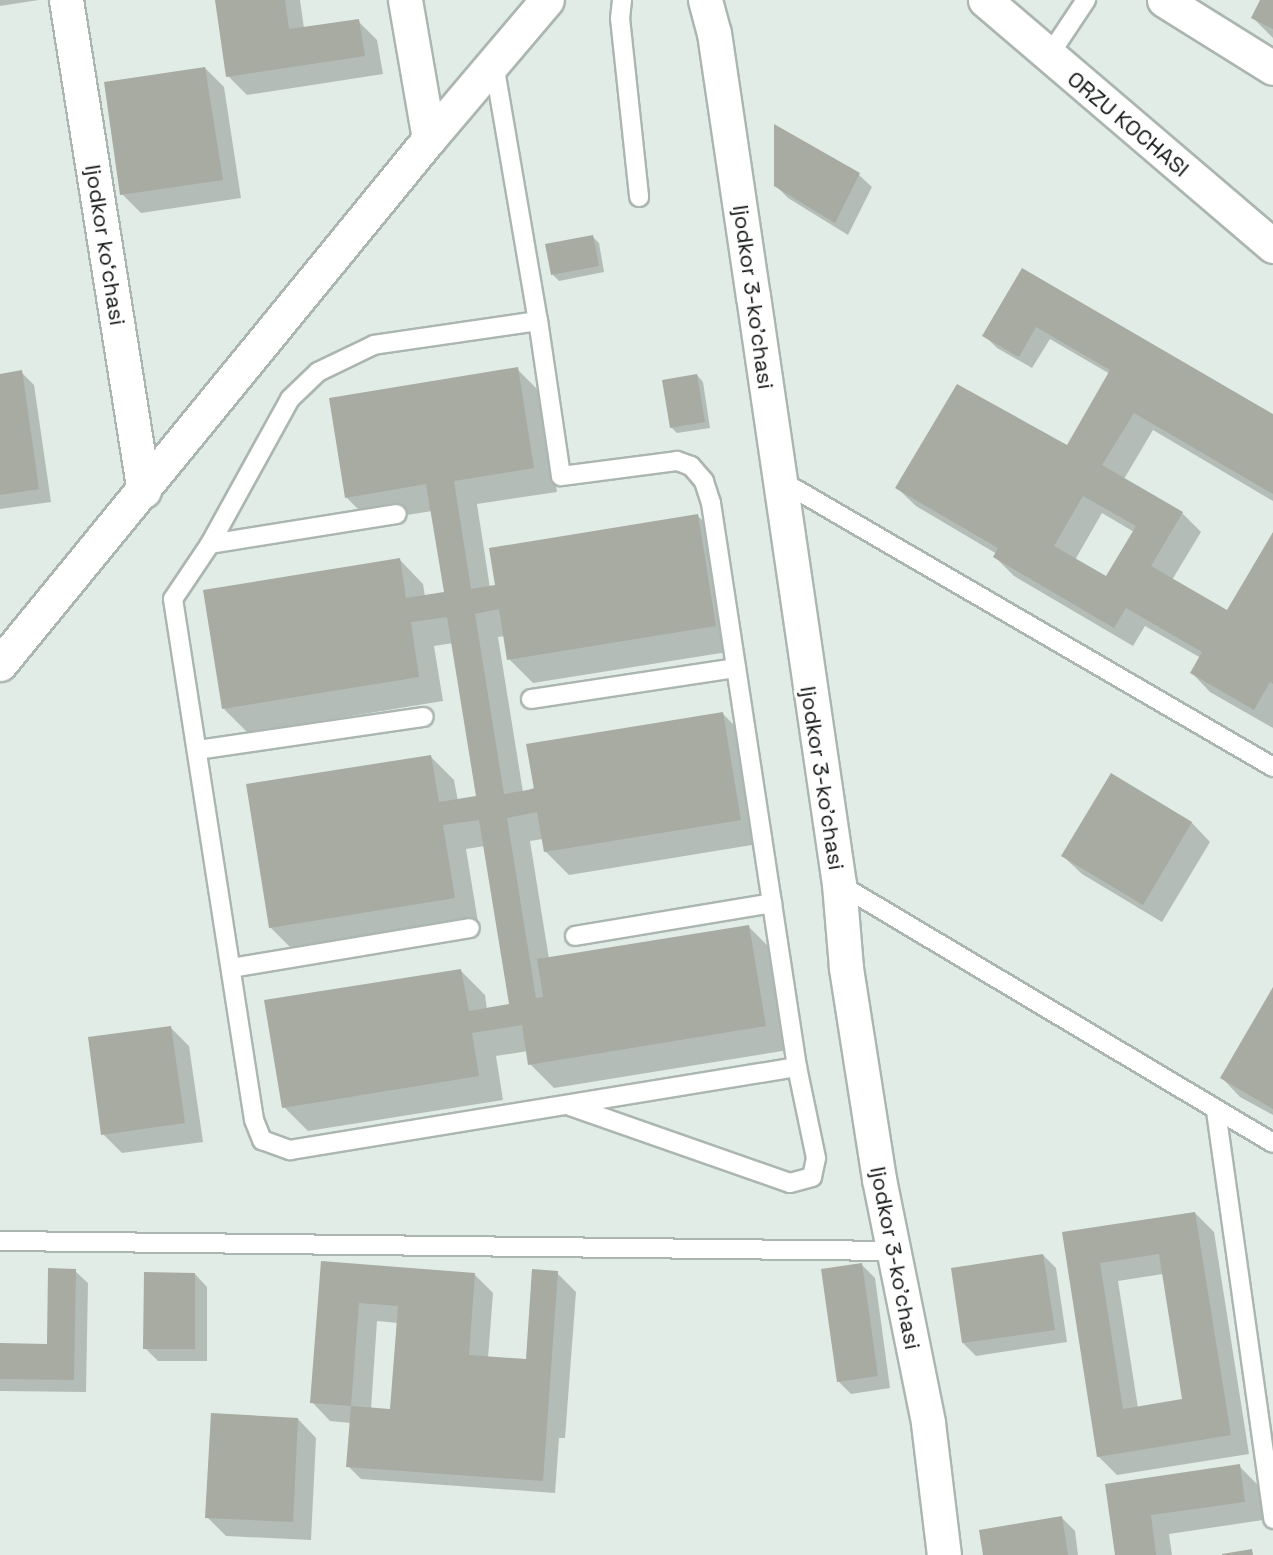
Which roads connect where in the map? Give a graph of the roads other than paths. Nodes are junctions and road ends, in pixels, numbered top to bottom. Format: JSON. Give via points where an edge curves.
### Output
{"nodes":[{"id":1,"x":66,"y":0,"type":"edge"},
{"id":2,"x":405,"y":0,"type":"edge"},
{"id":3,"x":547,"y":0,"type":"edge"},
{"id":4,"x":622,"y":0,"type":"edge"},
{"id":5,"x":705,"y":0,"type":"edge"},
{"id":6,"x":985,"y":0,"type":"edge"},
{"id":7,"x":1086,"y":0,"type":"edge"},
{"id":8,"x":1164,"y":0,"type":"edge"},
{"id":9,"x":1048,"y":57,"type":"junction"},
{"id":10,"x":494,"y":64,"type":"junction"},
{"id":11,"x":1273,"y":68,"type":"edge"},
{"id":12,"x":429,"y":139,"type":"junction"},
{"id":13,"x":639,"y":197,"type":"dead end"},
{"id":14,"x":1273,"y":246,"type":"edge"},
{"id":15,"x":538,"y":321,"type":"junction"},
{"id":16,"x":778,"y":479,"type":"junction"},
{"id":17,"x":144,"y":491,"type":"junction"},
{"id":18,"x":397,"y":514,"type":"dead end"},
{"id":19,"x":210,"y":544,"type":"junction"},
{"id":20,"x":0,"y":664,"type":"edge"},
{"id":21,"x":736,"y":668,"type":"junction"},
{"id":22,"x":531,"y":699,"type":"dead end"},
{"id":23,"x":424,"y":717,"type":"dead end"},
{"id":24,"x":197,"y":750,"type":"junction"},
{"id":25,"x":1273,"y":767,"type":"edge"},
{"id":26,"x":839,"y":884,"type":"junction"},
{"id":27,"x":772,"y":903,"type":"junction"},
{"id":28,"x":470,"y":928,"type":"dead end"},
{"id":29,"x":575,"y":936,"type":"dead end"},
{"id":30,"x":232,"y":968,"type":"junction"},
{"id":31,"x":797,"y":1067,"type":"junction"},
{"id":32,"x":568,"y":1105,"type":"junction"},
{"id":33,"x":1216,"y":1111,"type":"junction"},
{"id":34,"x":1273,"y":1143,"type":"edge"},
{"id":35,"x":0,"y":1241,"type":"edge"},
{"id":36,"x":893,"y":1251,"type":"junction"},
{"id":37,"x":1273,"y":1519,"type":"edge"},
{"id":38,"x":944,"y":1555,"type":"edge"}],
"edges":[{"from":1,"to":17,"type":"street","name":"Ijodkor koʻchasi"},
{"from":2,"to":12,"type":"street"},
{"from":3,"to":10,"type":"street"},
{"from":4,"to":13,"type":"lane","via":[[620,18]]},
{"from":5,"to":16,"type":"street","name":"Ijodkor 3-koʼchasi","via":[[716,44]]},
{"from":6,"to":9,"type":"street","name":"ORZU KOCHASI"},
{"from":7,"to":9,"type":"lane"},
{"from":8,"to":11,"type":"street"},
{"from":9,"to":14,"type":"street","name":"ORZU KOCHASI"},
{"from":10,"to":12,"type":"street"},
{"from":10,"to":15,"type":"lane"},
{"from":12,"to":17,"type":"street"},
{"from":15,"to":19,"type":"lane","via":[[374,345],[318,372],[290,399]]},
{"from":15,"to":21,"type":"lane","via":[[561,476],[677,461],[691,466],[704,481],[711,503]]},
{"from":16,"to":25,"type":"lane"},
{"from":16,"to":26,"type":"street","name":"Ijodkor 3-koʼchasi"},
{"from":17,"to":20,"type":"street"},
{"from":18,"to":19,"type":"lane"},
{"from":19,"to":24,"type":"lane","via":[[173,599]]},
{"from":21,"to":22,"type":"lane"},
{"from":21,"to":27,"type":"lane"},
{"from":23,"to":24,"type":"lane"},
{"from":24,"to":30,"type":"lane"},
{"from":26,"to":33,"type":"lane"},
{"from":26,"to":36,"type":"street","name":"Ijodkor 3-koʼchasi","via":[[846,968]]},
{"from":27,"to":29,"type":"lane"},
{"from":27,"to":31,"type":"lane"},
{"from":28,"to":30,"type":"lane"},
{"from":30,"to":32,"type":"lane","via":[[254,1120],[262,1140],[290,1150]]},
{"from":31,"to":32,"type":"lane"},
{"from":31,"to":32,"type":"lane","via":[[816,1158],[812,1177],[790,1183]]},
{"from":33,"to":34,"type":"lane"},
{"from":33,"to":37,"type":"lane"},
{"from":35,"to":36,"type":"lane"},
{"from":36,"to":38,"type":"street","name":"Ijodkor 3-koʼchasi","via":[[928,1423]]}]}
